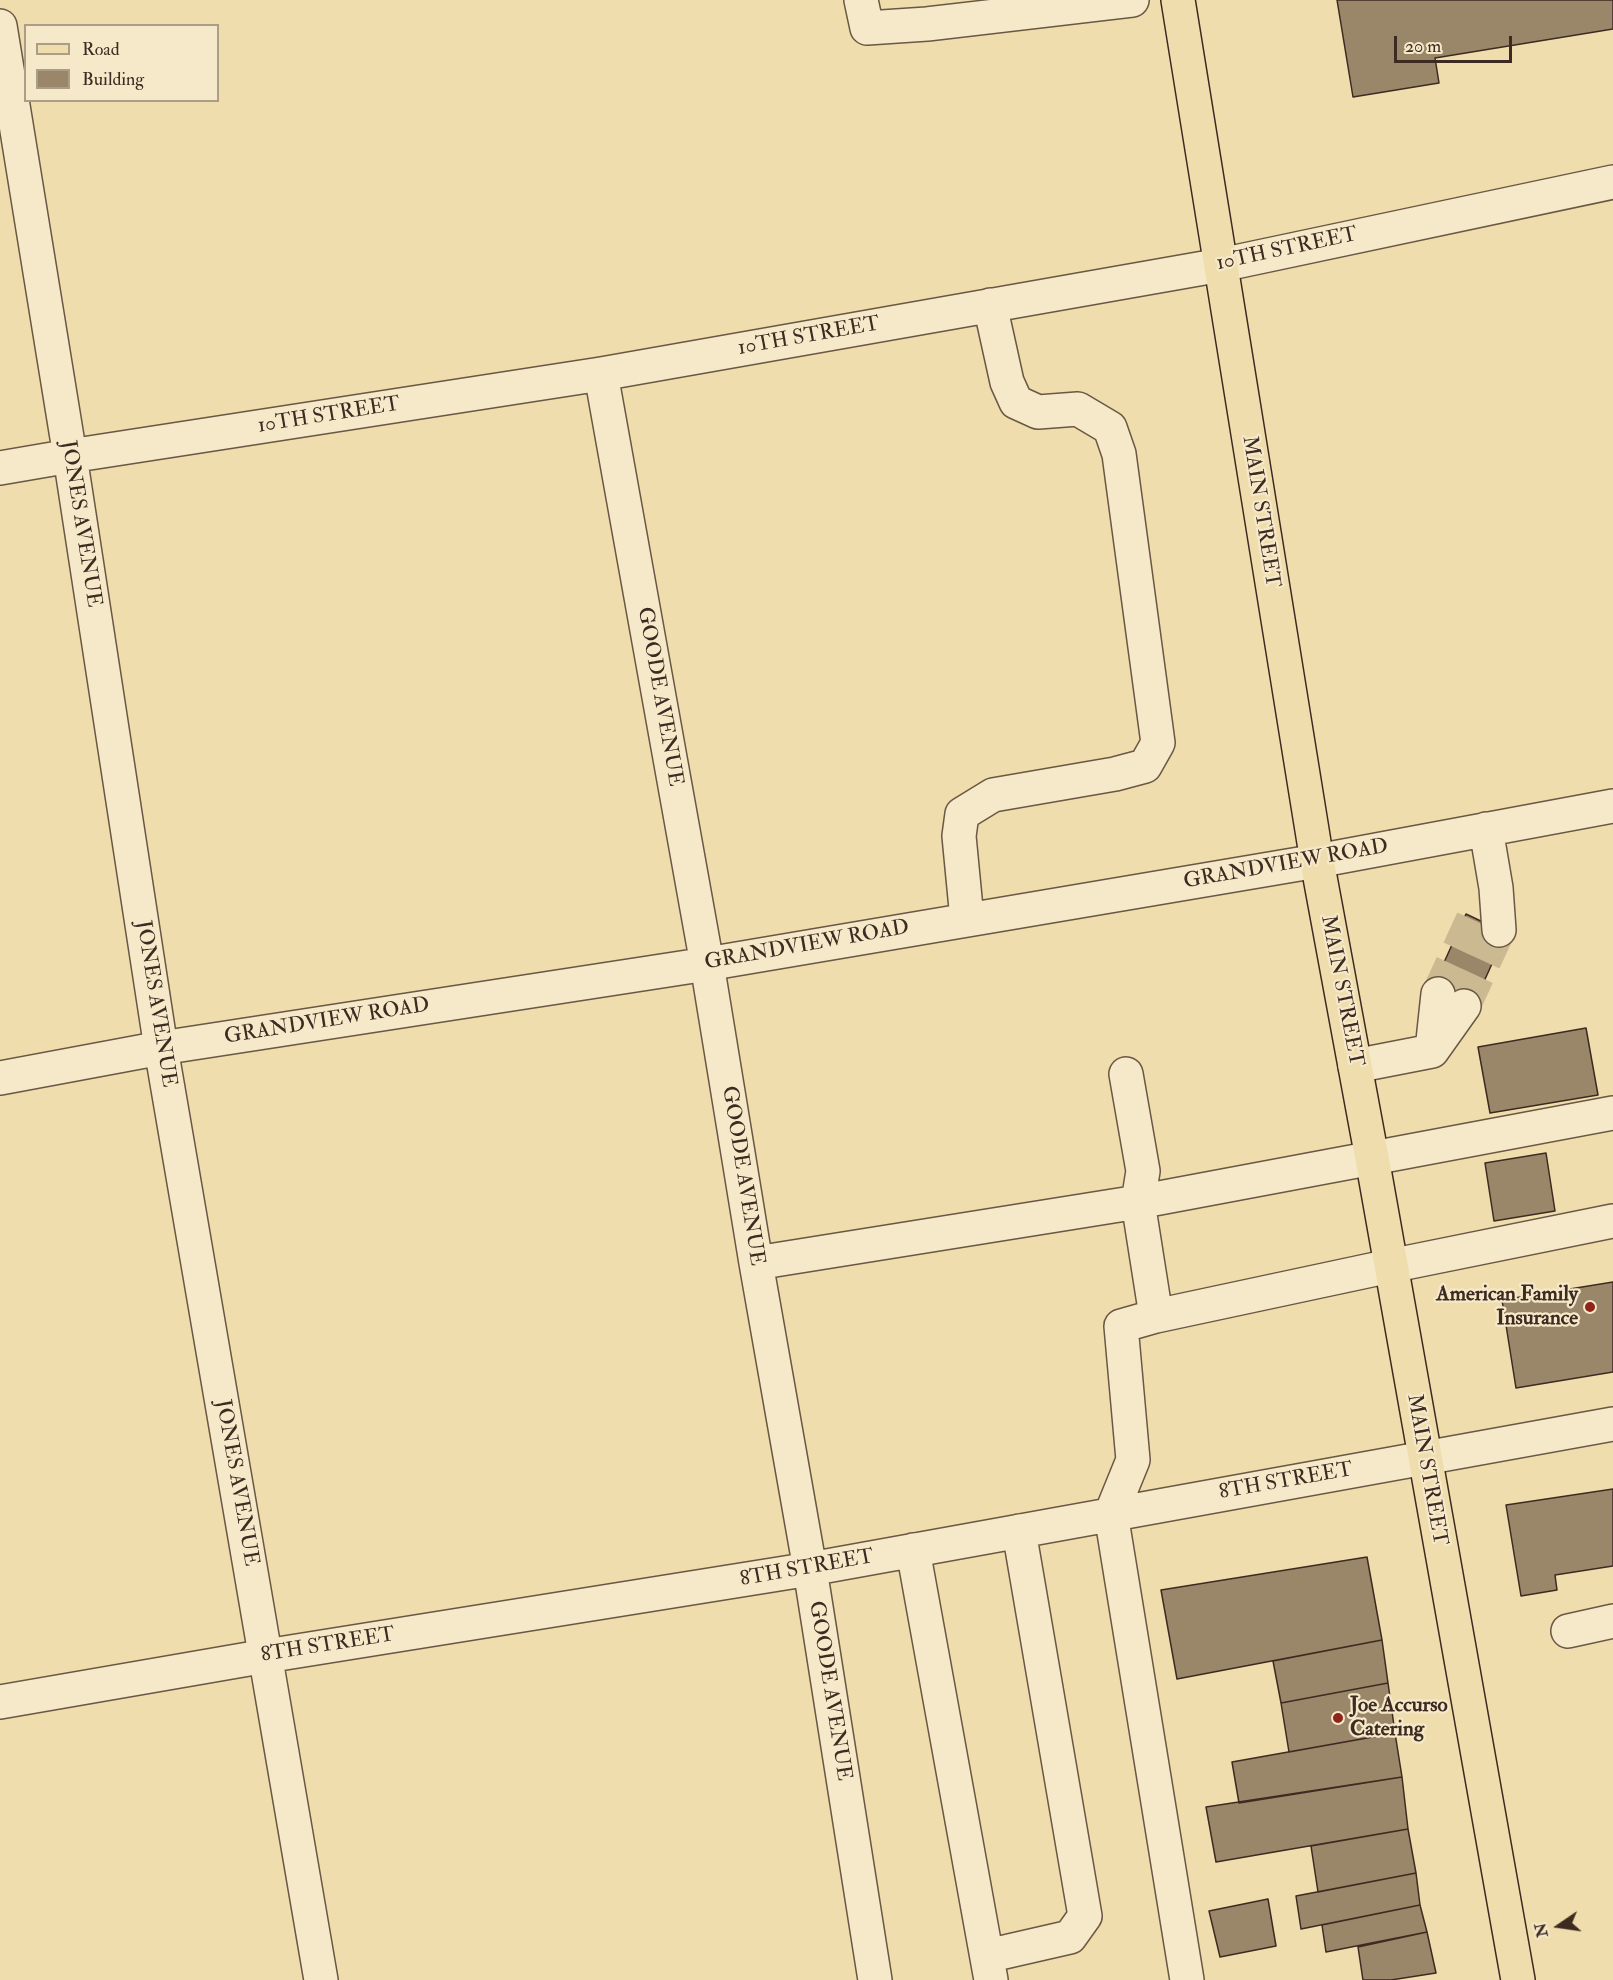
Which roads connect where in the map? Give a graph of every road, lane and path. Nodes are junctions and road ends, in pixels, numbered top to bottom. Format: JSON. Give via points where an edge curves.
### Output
{"nodes":[{"id":1,"x":861,"y":0,"type":"edge"},
{"id":2,"x":1132,"y":0,"type":"edge"},
{"id":3,"x":1178,"y":0,"type":"edge"},
{"id":4,"x":0,"y":26,"type":"edge"},
{"id":5,"x":1613,"y":182,"type":"edge"},
{"id":6,"x":1221,"y":265,"type":"junction"},
{"id":7,"x":990,"y":305,"type":"junction"},
{"id":8,"x":601,"y":374,"type":"junction"},
{"id":9,"x":70,"y":456,"type":"junction"},
{"id":10,"x":0,"y":468,"type":"edge"},
{"id":11,"x":1613,"y":806,"type":"edge"},
{"id":12,"x":1486,"y":829,"type":"junction"},
{"id":13,"x":1317,"y":861,"type":"junction"},
{"id":14,"x":967,"y":919,"type":"junction"},
{"id":15,"x":1486,"y":924,"type":"tunnel mouth"},
{"id":16,"x":707,"y":964,"type":"junction"},
{"id":17,"x":1451,"y":1000,"type":"tunnel mouth"},
{"id":18,"x":161,"y":1048,"type":"junction"},
{"id":19,"x":1355,"y":1066,"type":"junction"},
{"id":20,"x":1126,"y":1074,"type":"dead end"},
{"id":21,"x":0,"y":1078,"type":"edge"},
{"id":22,"x":1612,"y":1120,"type":"edge"},
{"id":23,"x":1372,"y":1158,"type":"junction"},
{"id":24,"x":1138,"y":1202,"type":"junction"},
{"id":25,"x":1613,"y":1221,"type":"edge"},
{"id":26,"x":756,"y":1263,"type":"junction"},
{"id":27,"x":1390,"y":1266,"type":"junction"},
{"id":28,"x":1156,"y":1316,"type":"junction"},
{"id":29,"x":1613,"y":1424,"type":"edge"},
{"id":30,"x":1424,"y":1457,"type":"junction"},
{"id":31,"x":1111,"y":1514,"type":"junction"},
{"id":32,"x":1019,"y":1531,"type":"junction"},
{"id":33,"x":913,"y":1550,"type":"junction"},
{"id":34,"x":810,"y":1569,"type":"junction"},
{"id":35,"x":1613,"y":1622,"type":"edge"},
{"id":36,"x":1568,"y":1631,"type":"dead end"},
{"id":37,"x":266,"y":1656,"type":"junction"},
{"id":38,"x":0,"y":1702,"type":"edge"},
{"id":39,"x":989,"y":1968,"type":"edge"},
{"id":40,"x":321,"y":1980,"type":"edge"},
{"id":41,"x":875,"y":1980,"type":"edge"},
{"id":42,"x":1187,"y":1980,"type":"edge"},
{"id":43,"x":1518,"y":1980,"type":"edge"}],
"edges":[{"from":1,"to":2,"type":"street","via":[[867,28]]},
{"from":3,"to":6,"type":"main road","name":"MAIN STREET"},
{"from":4,"to":9,"type":"street","name":"JONES AVENUE"},
{"from":5,"to":6,"type":"street","name":"10TH STREET"},
{"from":6,"to":7,"type":"street","name":"10TH STREET"},
{"from":6,"to":13,"type":"main road","name":"MAIN STREET"},
{"from":7,"to":8,"type":"street","name":"10TH STREET"},
{"from":7,"to":14,"type":"street","via":[[1007,382],[1016,402],[1038,412],[1078,409],[1110,428],[1119,454],[1158,743],[1145,766],[993,795],[962,814],[959,836]]},
{"from":8,"to":9,"type":"street","name":"10TH STREET"},
{"from":8,"to":16,"type":"street","name":"GOODE AVENUE"},
{"from":9,"to":10,"type":"street","name":"10TH STREET"},
{"from":9,"to":18,"type":"street","name":"JONES AVENUE"},
{"from":11,"to":12,"type":"street","name":"GRANDVIEW ROAD"},
{"from":12,"to":13,"type":"street","name":"GRANDVIEW ROAD"},
{"from":12,"to":15,"type":"street","via":[[1496,888]]},
{"from":13,"to":14,"type":"street","name":"GRANDVIEW ROAD"},
{"from":13,"to":19,"type":"main road","name":"MAIN STREET"},
{"from":14,"to":16,"type":"street","name":"GRANDVIEW ROAD"},
{"from":16,"to":18,"type":"street","name":"GRANDVIEW ROAD"},
{"from":16,"to":26,"type":"street","name":"GOODE AVENUE"},
{"from":17,"to":19,"type":"street","via":[[1432,1052]]},
{"from":18,"to":21,"type":"street","name":"GRANDVIEW ROAD"},
{"from":18,"to":37,"type":"street","name":"JONES AVENUE"},
{"from":19,"to":23,"type":"main road","name":"MAIN STREET"},
{"from":20,"to":24,"type":"street","via":[[1143,1171]]},
{"from":22,"to":23,"type":"street"},
{"from":23,"to":24,"type":"street"},
{"from":23,"to":27,"type":"main road","name":"MAIN STREET"},
{"from":24,"to":26,"type":"street"},
{"from":24,"to":28,"type":"street"},
{"from":25,"to":27,"type":"street"},
{"from":26,"to":34,"type":"street","name":"GOODE AVENUE"},
{"from":27,"to":28,"type":"street"},
{"from":27,"to":30,"type":"main road","name":"MAIN STREET"},
{"from":28,"to":31,"type":"street","via":[[1121,1326],[1133,1460]]},
{"from":29,"to":30,"type":"street","name":"8TH STREET"},
{"from":30,"to":31,"type":"street","name":"8TH STREET"},
{"from":30,"to":43,"type":"main road","name":"MAIN STREET"},
{"from":31,"to":32,"type":"street","name":"8TH STREET"},
{"from":31,"to":42,"type":"street"},
{"from":32,"to":33,"type":"street","name":"8TH STREET"},
{"from":32,"to":39,"type":"street","via":[[1085,1916],[1070,1937]]},
{"from":33,"to":34,"type":"street","name":"8TH STREET"},
{"from":33,"to":39,"type":"street"},
{"from":34,"to":37,"type":"street","name":"8TH STREET"},
{"from":34,"to":41,"type":"street","name":"GOODE AVENUE"},
{"from":35,"to":36,"type":"street"},
{"from":37,"to":38,"type":"street","name":"8TH STREET"},
{"from":37,"to":40,"type":"street","name":"JONES AVENUE"}]}
